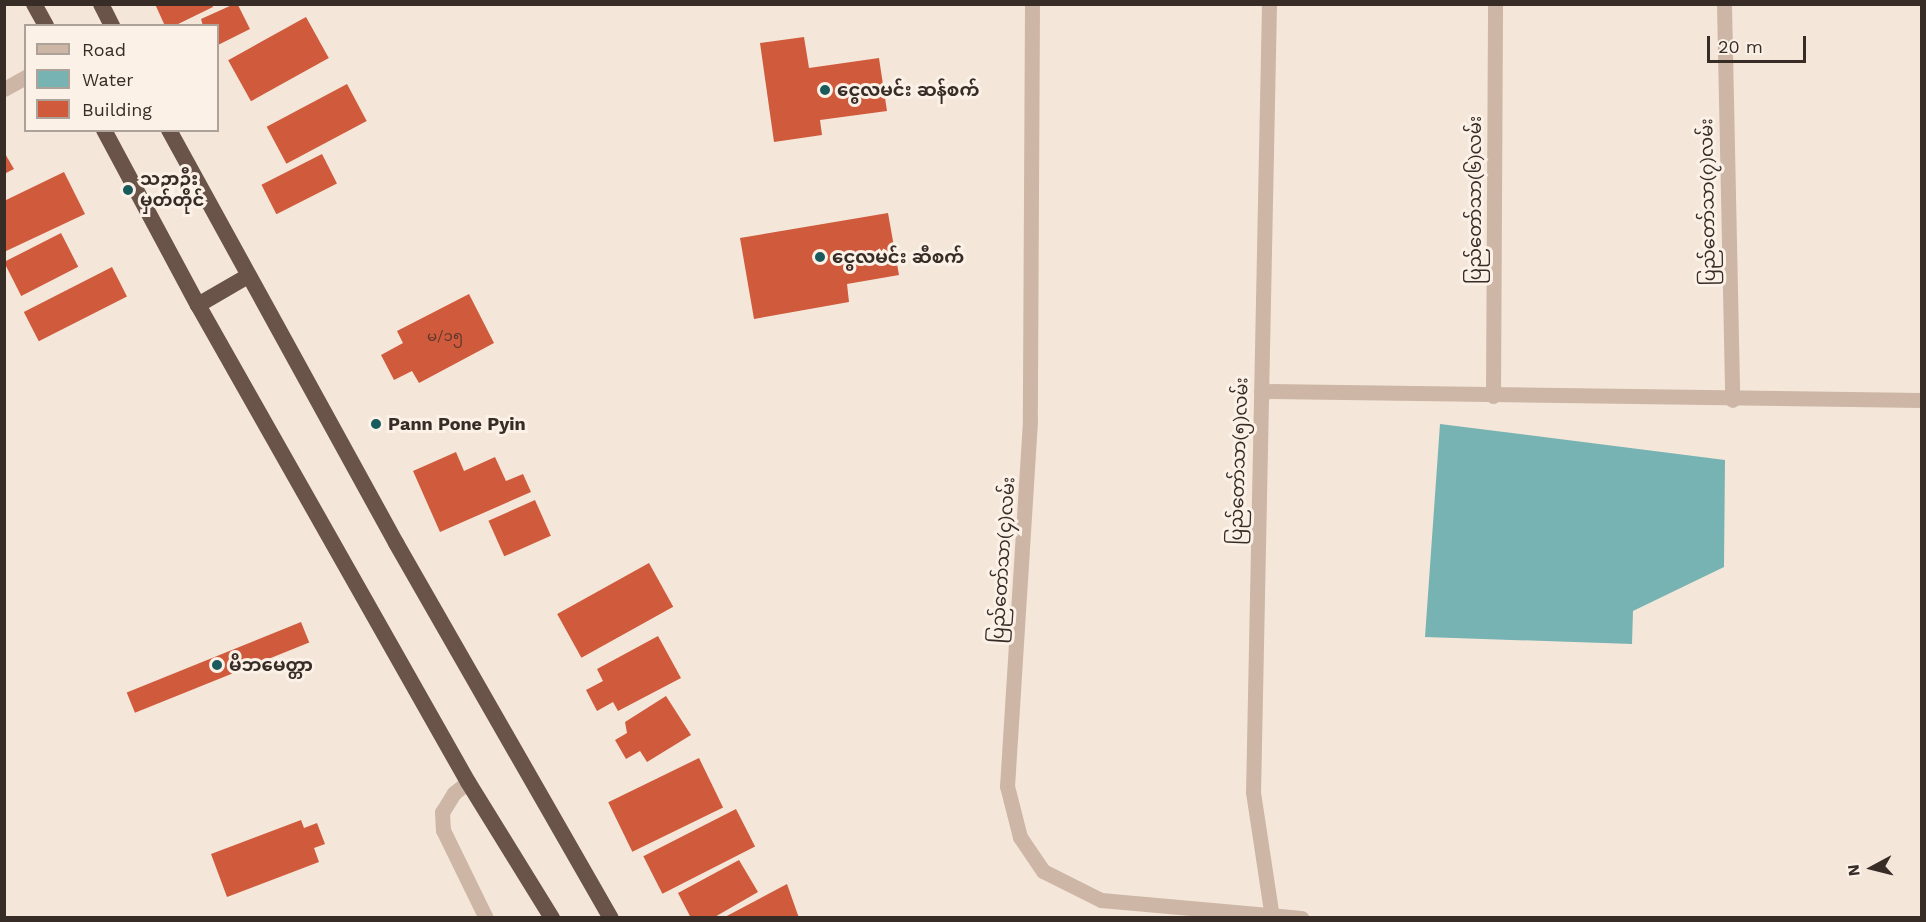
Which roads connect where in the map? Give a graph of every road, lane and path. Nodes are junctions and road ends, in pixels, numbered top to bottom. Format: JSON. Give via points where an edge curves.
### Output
{"nodes":[{"id":1,"x":34,"y":4,"type":"edge"},
{"id":2,"x":101,"y":4,"type":"edge"},
{"id":3,"x":1032,"y":4,"type":"edge"},
{"id":4,"x":1269,"y":4,"type":"edge"},
{"id":5,"x":1495,"y":4,"type":"edge"},
{"id":6,"x":1724,"y":4,"type":"edge"},
{"id":7,"x":45,"y":24,"type":"edge"},
{"id":8,"x":111,"y":24,"type":"edge"},
{"id":9,"x":24,"y":78,"type":"edge"},
{"id":10,"x":4,"y":89,"type":"edge"},
{"id":11,"x":105,"y":132,"type":"edge"},
{"id":12,"x":170,"y":132,"type":"edge"},
{"id":13,"x":248,"y":276,"type":"junction"},
{"id":14,"x":198,"y":305,"type":"junction"},
{"id":15,"x":1261,"y":391,"type":"junction"},
{"id":16,"x":1493,"y":396,"type":"junction"},
{"id":17,"x":1732,"y":400,"type":"junction"},
{"id":18,"x":1922,"y":400,"type":"edge"},
{"id":19,"x":468,"y":782,"type":"junction"},
{"id":20,"x":548,"y":911,"type":"edge"},
{"id":21,"x":1272,"y":917,"type":"edge"},
{"id":22,"x":486,"y":918,"type":"edge"},
{"id":23,"x":611,"y":918,"type":"edge"},
{"id":24,"x":1301,"y":918,"type":"edge"}],
"edges":[{"from":1,"to":7,"type":"highway"},
{"from":2,"to":8,"type":"highway"},
{"from":3,"to":21,"type":"street","name":"ပြည်တော်သာ(၄)လမ်း","via":[[1030,421],[1007,786],[1020,837],[1043,871],[1101,900]]},
{"from":4,"to":15,"type":"street","name":"ပြည်တော်သာ(၅)လမ်း"},
{"from":5,"to":16,"type":"street","name":"ပြည်တော်သာ(၆)လမ်း"},
{"from":6,"to":17,"type":"street","name":"ပြည်တော်သာ(၇)လမ်း"},
{"from":9,"to":10,"type":"street"},
{"from":11,"to":14,"type":"highway"},
{"from":12,"to":13,"type":"highway"},
{"from":13,"to":14,"type":"highway"},
{"from":13,"to":23,"type":"highway"},
{"from":14,"to":19,"type":"highway"},
{"from":15,"to":16,"type":"street"},
{"from":15,"to":21,"type":"street","name":"ပြည်တော်သာ(၅)လမ်း","via":[[1253,792]]},
{"from":16,"to":17,"type":"street"},
{"from":17,"to":18,"type":"street"},
{"from":19,"to":20,"type":"highway"},
{"from":19,"to":22,"type":"street","via":[[454,793],[442,812],[443,830]]},
{"from":21,"to":24,"type":"street","name":"ပြည်တော်သာ(၄)လမ်း"}]}
